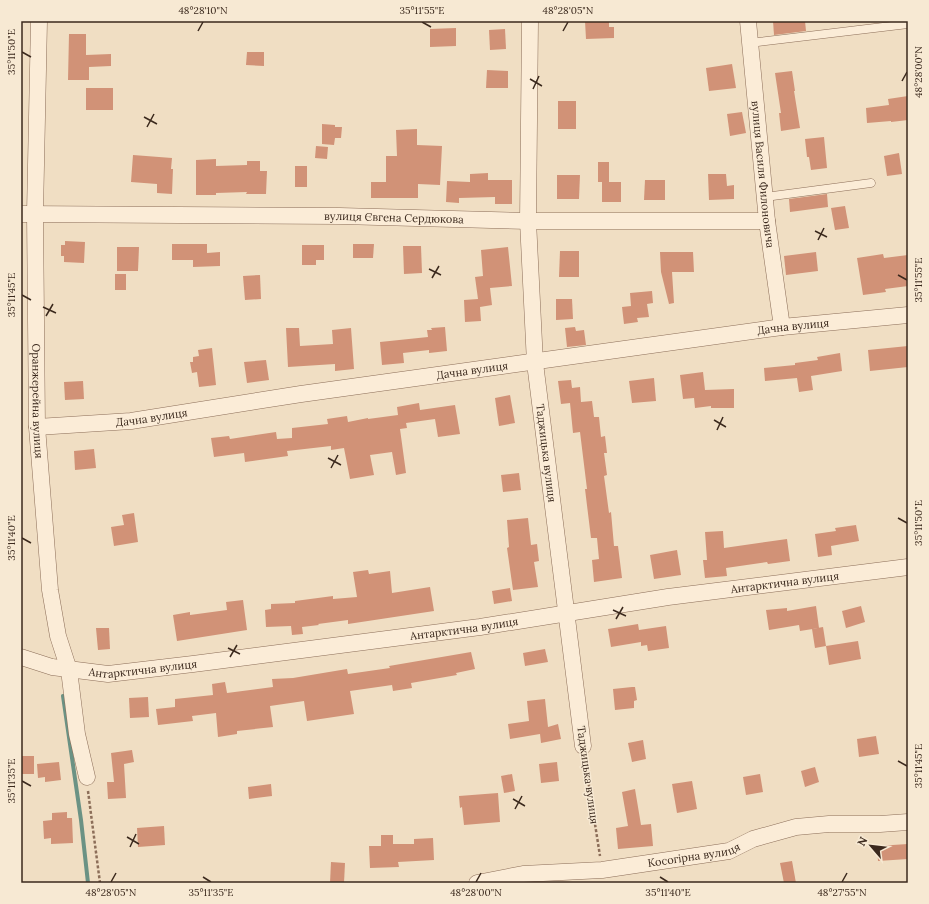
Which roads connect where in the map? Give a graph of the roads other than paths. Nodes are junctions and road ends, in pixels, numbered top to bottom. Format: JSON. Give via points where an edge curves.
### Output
{"nodes":[{"id":1,"x":39,"y":21,"type":"edge"},
{"id":2,"x":530,"y":21,"type":"edge"},
{"id":3,"x":748,"y":21,"type":"edge"},
{"id":4,"x":908,"y":24,"type":"edge"},
{"id":5,"x":750,"y":43,"type":"junction"},
{"id":6,"x":871,"y":183,"type":"dead end"},
{"id":7,"x":765,"y":197,"type":"junction"},
{"id":8,"x":28,"y":213,"type":"edge"},
{"id":9,"x":528,"y":221,"type":"junction"},
{"id":10,"x":767,"y":221,"type":"junction"},
{"id":11,"x":908,"y":315,"type":"edge"},
{"id":12,"x":782,"y":327,"type":"junction"},
{"id":13,"x":535,"y":362,"type":"junction"},
{"id":14,"x":37,"y":427,"type":"junction"},
{"id":15,"x":908,"y":567,"type":"edge"},
{"id":16,"x":567,"y":612,"type":"junction"},
{"id":17,"x":21,"y":657,"type":"edge"},
{"id":18,"x":69,"y":670,"type":"junction"},
{"id":19,"x":583,"y":746,"type":"road end"},
{"id":20,"x":86,"y":777,"type":"road end"},
{"id":21,"x":908,"y":822,"type":"edge"},
{"id":22,"x":477,"y":883,"type":"edge"}],
"edges":[{"from":1,"to":8,"type":"street","name":"Оранжерейна вулиця"},
{"from":2,"to":9,"type":"street","name":"Таджицька вулиця"},
{"from":3,"to":5,"type":"street","name":"вулиця Василя Филоновича"},
{"from":4,"to":5,"type":"lane"},
{"from":5,"to":7,"type":"street","name":"вулиця Василя Филоновича"},
{"from":6,"to":7,"type":"lane"},
{"from":7,"to":10,"type":"street","name":"вулиця Василя Филоновича"},
{"from":8,"to":9,"type":"street","name":"вулиця Євгена Сердюкова"},
{"from":8,"to":14,"type":"street","name":"Оранжерейна вулиця"},
{"from":9,"to":10,"type":"street","name":"вулиця Євгена Сердюкова"},
{"from":9,"to":13,"type":"street","name":"Таджицька вулиця"},
{"from":10,"to":12,"type":"street","name":"вулиця Василя Филоновича"},
{"from":11,"to":12,"type":"street","name":"Дачна вулиця"},
{"from":12,"to":13,"type":"street","name":"Дачна вулиця"},
{"from":13,"to":14,"type":"street","name":"Дачна вулиця","via":[[131,420]]},
{"from":13,"to":16,"type":"street","name":"Таджицька вулиця"},
{"from":14,"to":18,"type":"street","name":"Оранжерейна вулиця","via":[[50,590],[58,636]]},
{"from":15,"to":16,"type":"street","name":"Антарктична вулиця"},
{"from":16,"to":18,"type":"street","name":"Антарктична вулиця","via":[[480,627],[108,674]]},
{"from":16,"to":19,"type":"street","name":"Таджицька вулиця"},
{"from":17,"to":18,"type":"street","name":"Антарктична вулиця"},
{"from":18,"to":20,"type":"street","name":"Оранжерейна вулиця","via":[[77,734]]},
{"from":21,"to":22,"type":"street","name":"Косогірна вулиця","via":[[796,827],[753,839],[729,852],[602,870],[523,874]]}]}
